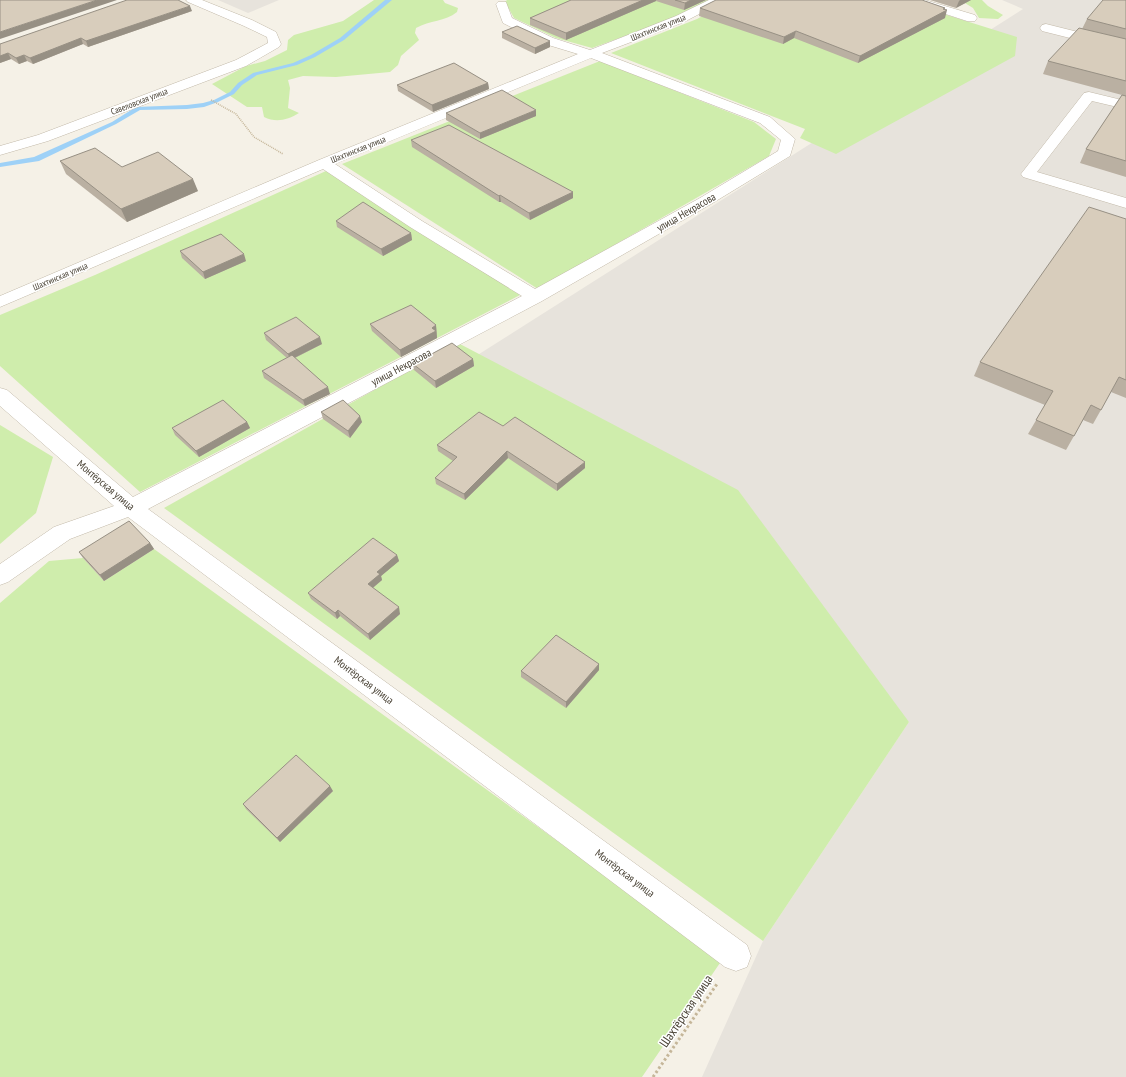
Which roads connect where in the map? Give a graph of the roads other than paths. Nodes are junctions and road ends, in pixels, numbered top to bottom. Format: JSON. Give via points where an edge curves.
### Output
{"nodes":[{"id":1,"x":192,"y":0,"type":"edge"},
{"id":2,"x":718,"y":0,"type":"edge"},
{"id":3,"x":913,"y":0,"type":"edge"},
{"id":4,"x":502,"y":4,"type":"dead end"},
{"id":5,"x":971,"y":18,"type":"dead end"},
{"id":6,"x":1046,"y":28,"type":"dead end"},
{"id":7,"x":1126,"y":48,"type":"edge"},
{"id":8,"x":592,"y":53,"type":"junction"},
{"id":9,"x":1126,"y":105,"type":"edge"},
{"id":10,"x":0,"y":152,"type":"edge"},
{"id":11,"x":324,"y":163,"type":"junction"},
{"id":12,"x":1126,"y":203,"type":"edge"},
{"id":13,"x":536,"y":297,"type":"junction"},
{"id":14,"x":0,"y":302,"type":"edge"},
{"id":15,"x":0,"y":395,"type":"edge"},
{"id":16,"x":132,"y":508,"type":"junction"},
{"id":17,"x":0,"y":576,"type":"edge"},
{"id":18,"x":736,"y":956,"type":"road end"}],
"edges":[{"from":1,"to":10,"type":"street","name":"Савеловская улица","via":[[248,23],[272,36],[275,44],[241,63]]},
{"from":2,"to":8,"type":"street","name":"Шахтинская улица","via":[[680,19]]},
{"from":3,"to":5,"type":"street"},
{"from":4,"to":8,"type":"street","via":[[507,20],[549,41]]},
{"from":6,"to":7,"type":"street"},
{"from":8,"to":11,"type":"street","name":"Шахтинская улица"},
{"from":8,"to":13,"type":"street","name":"улица Некрасова","via":[[765,120],[788,139],[785,153],[700,205]]},
{"from":9,"to":12,"type":"street","via":[[1089,96],[1028,174]]},
{"from":11,"to":13,"type":"street","via":[[416,224]]},
{"from":11,"to":14,"type":"street","name":"Шахтинская улица"},
{"from":13,"to":16,"type":"street","name":"улица Некрасова"},
{"from":15,"to":16,"type":"street","name":"Монтёрская улица"},
{"from":16,"to":17,"type":"street","name":"улица Некрасова","via":[[62,533]]},
{"from":16,"to":18,"type":"street","name":"Монтёрская улица"}]}
